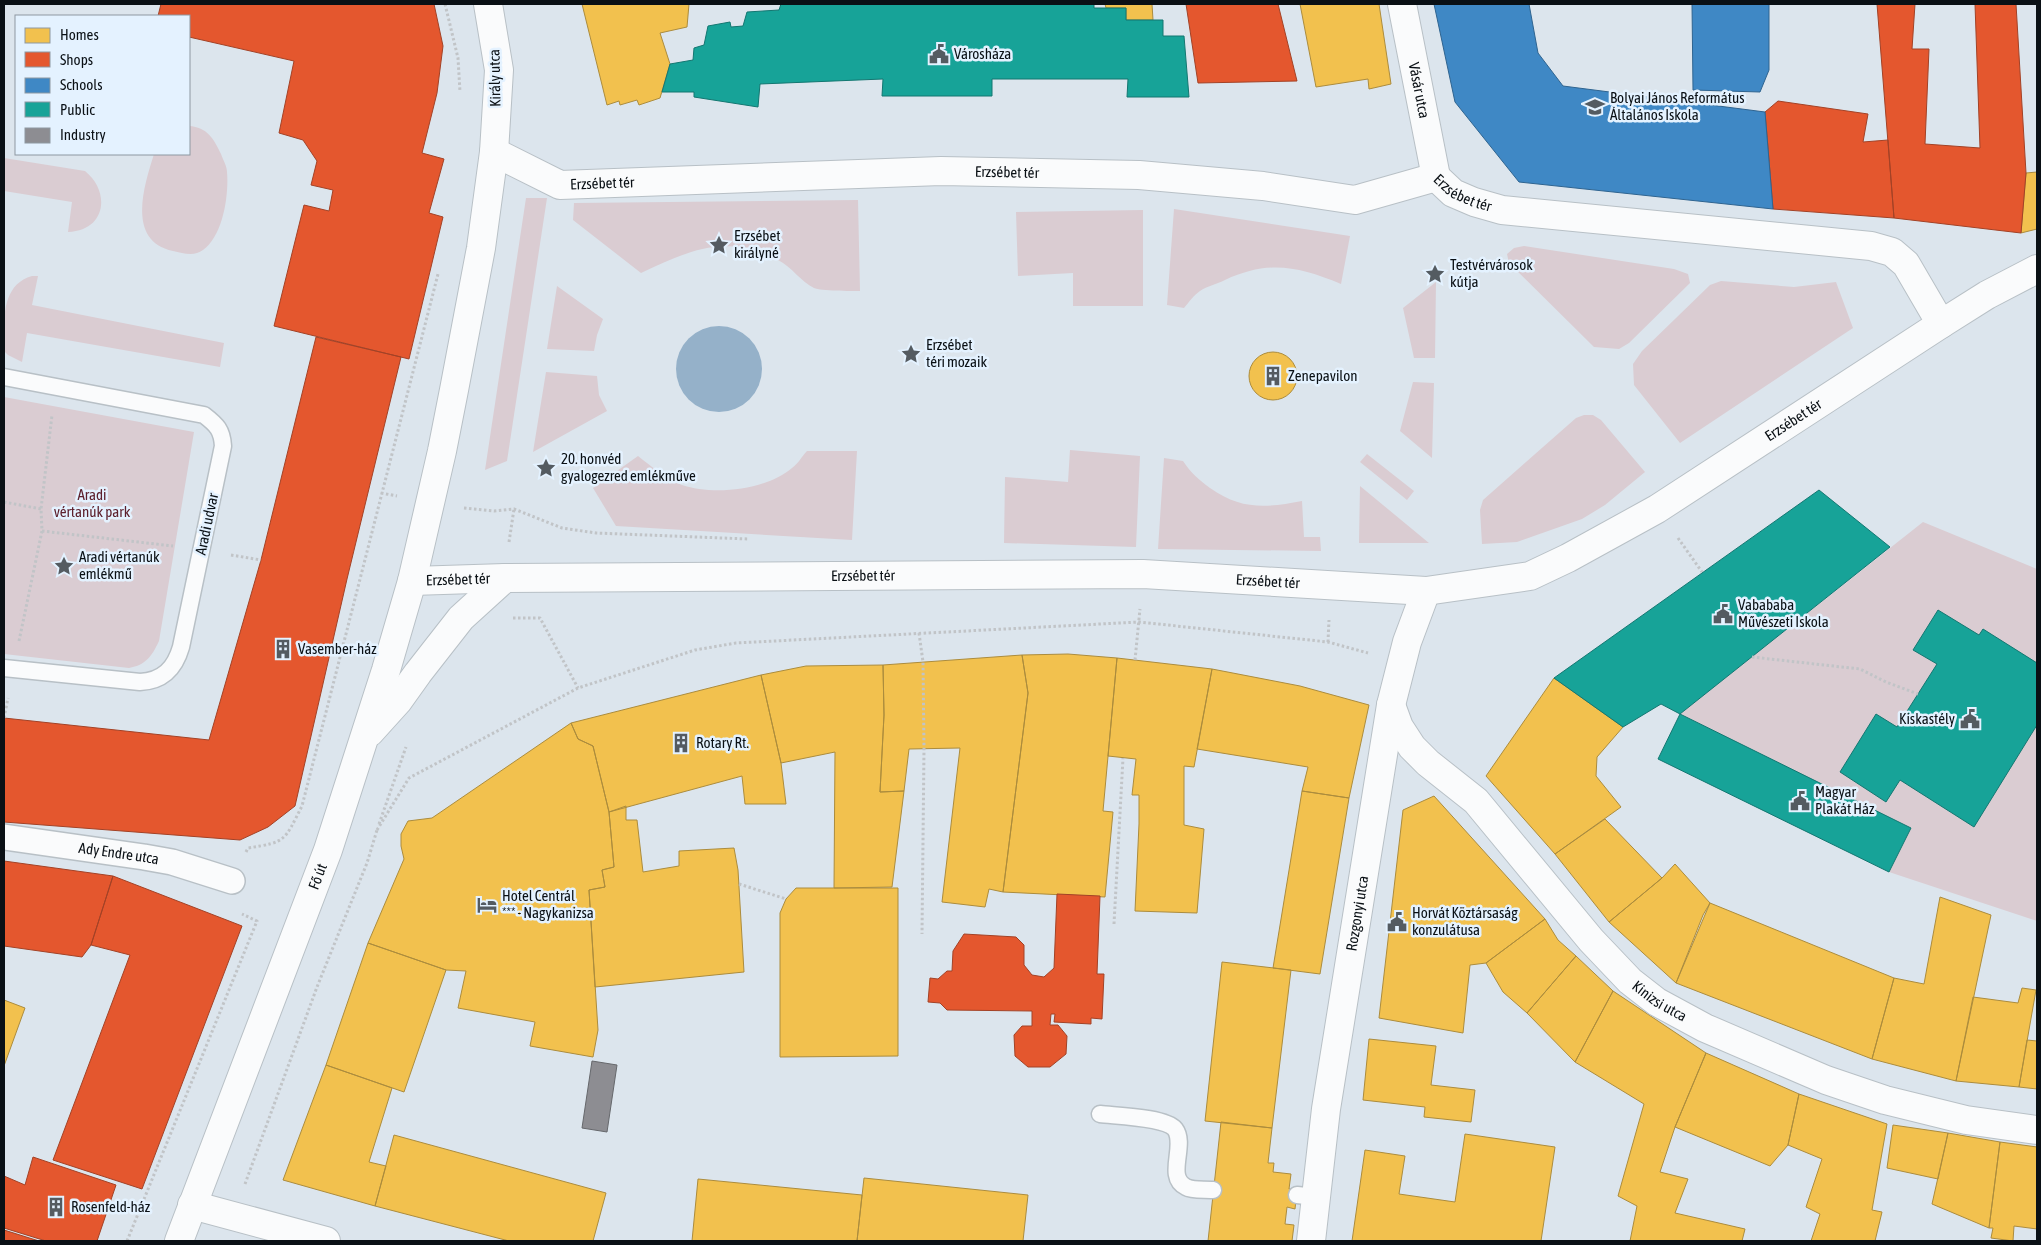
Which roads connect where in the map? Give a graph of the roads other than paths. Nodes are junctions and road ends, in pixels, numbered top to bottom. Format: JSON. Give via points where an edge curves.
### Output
{"nodes":[{"id":1,"x":488,"y":4,"type":"edge"},
{"id":2,"x":1402,"y":4,"type":"edge"},
{"id":3,"x":494,"y":152,"type":"junction"},
{"id":4,"x":1436,"y":177,"type":"junction"},
{"id":5,"x":2037,"y":269,"type":"edge"},
{"id":6,"x":1941,"y":324,"type":"junction"},
{"id":7,"x":4,"y":377,"type":"edge"},
{"id":8,"x":505,"y":578,"type":"junction"},
{"id":9,"x":412,"y":580,"type":"junction"},
{"id":10,"x":1426,"y":591,"type":"junction"},
{"id":11,"x":8,"y":669,"type":"edge"},
{"id":12,"x":1391,"y":705,"type":"junction"},
{"id":13,"x":364,"y":739,"type":"junction"},
{"id":14,"x":4,"y":838,"type":"edge"},
{"id":15,"x":232,"y":881,"type":"road end"},
{"id":16,"x":1100,"y":1114,"type":"dead end"},
{"id":17,"x":2037,"y":1130,"type":"edge"},
{"id":18,"x":1213,"y":1190,"type":"dead end"},
{"id":19,"x":192,"y":1205,"type":"junction"},
{"id":20,"x":179,"y":1241,"type":"edge"},
{"id":21,"x":326,"y":1241,"type":"edge"},
{"id":22,"x":1311,"y":1241,"type":"edge"}],
"edges":[{"from":1,"to":3,"type":"street","name":"Király utca","via":[[498,70]]},
{"from":2,"to":4,"type":"street","name":"Vásár utca"},
{"from":3,"to":4,"type":"street","name":"Erzsébet tér","via":[[560,186],[941,171],[1172,177],[1355,200]]},
{"from":3,"to":9,"type":"street","name":"Fő út","via":[[481,248],[444,442]]},
{"from":4,"to":6,"type":"street","name":"Erzsébet tér","via":[[1453,193],[1502,210],[1871,246],[1892,252],[1906,264]]},
{"from":5,"to":6,"type":"street","name":"Erzsébet tér"},
{"from":6,"to":10,"type":"street","name":"Erzsébet tér","via":[[1657,509],[1568,558],[1530,576]]},
{"from":7,"to":11,"type":"lane","name":"Aradi udvar","via":[[204,415],[222,433],[223,446],[178,656],[166,673],[140,682]]},
{"from":8,"to":9,"type":"street","name":"Erzsébet tér"},
{"from":8,"to":10,"type":"street","name":"Erzsébet tér","via":[[1143,574]]},
{"from":8,"to":13,"type":"street","via":[[461,618],[398,701]]},
{"from":9,"to":13,"type":"street","name":"Fő út"},
{"from":10,"to":12,"type":"street","name":"Rozgonyi utca","via":[[1407,642]]},
{"from":12,"to":17,"type":"street","name":"Kinizsi utca","via":[[1399,727],[1412,747],[1476,801],[1591,940],[1630,981],[1657,1002],[1705,1028],[1826,1080],[1885,1100],[1966,1120]]},
{"from":12,"to":22,"type":"street","name":"Rozgonyi utca","via":[[1326,1109],[1306,1196]]},
{"from":13,"to":19,"type":"street","name":"Fő út","via":[[311,895]]},
{"from":14,"to":15,"type":"street","name":"Ady Endre utca","via":[[144,857]]},
{"from":16,"to":18,"type":"lane","via":[[1148,1119],[1175,1128],[1179,1137],[1177,1176],[1180,1182],[1190,1188]]},
{"from":19,"to":20,"type":"street","name":"Fő út"},
{"from":19,"to":21,"type":"street"}]}
